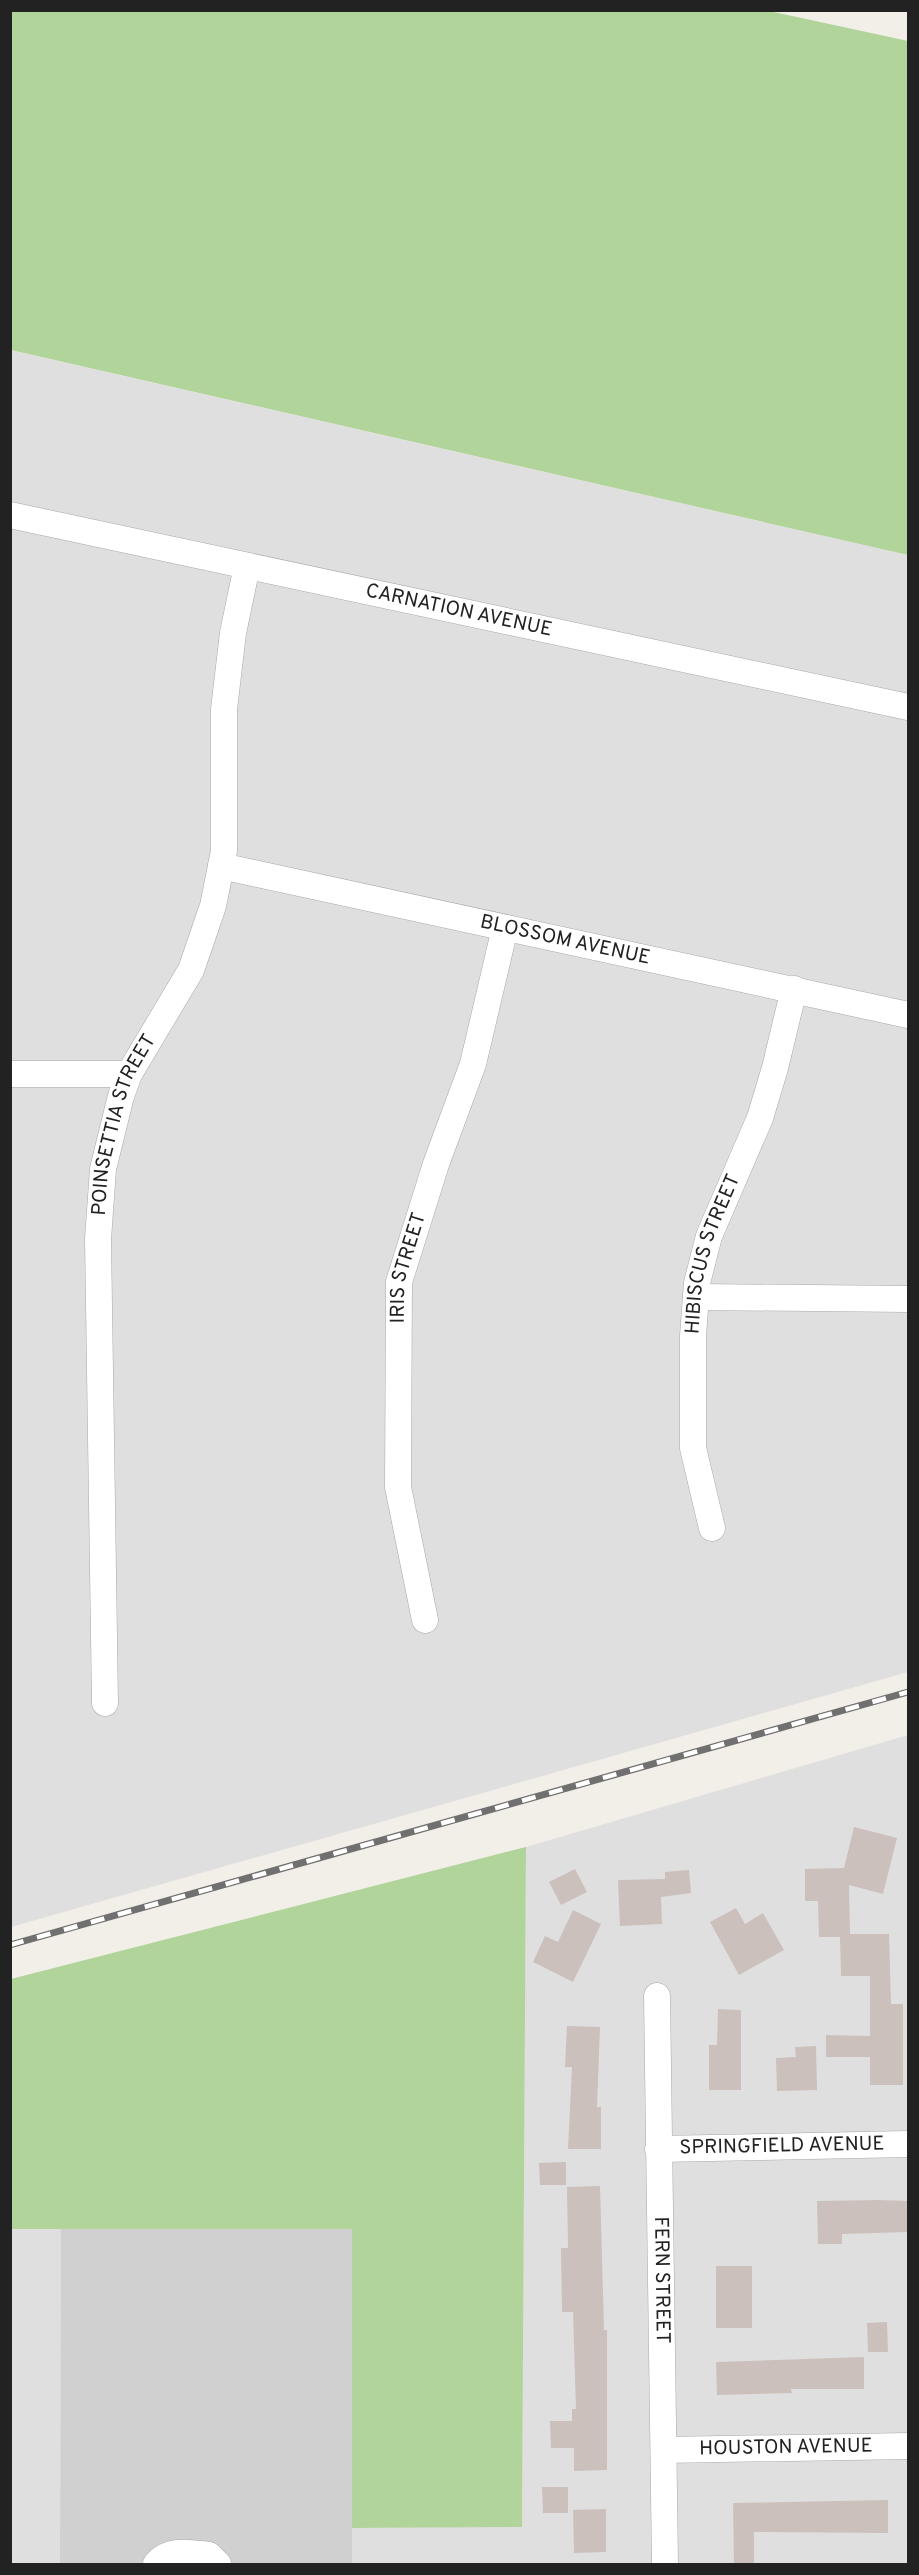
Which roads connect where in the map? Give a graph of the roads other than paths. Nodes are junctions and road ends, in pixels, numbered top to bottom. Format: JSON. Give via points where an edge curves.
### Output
{"nodes":[{"id":1,"x":10,"y":515,"type":"edge"},
{"id":2,"x":247,"y":566,"type":"junction"},
{"id":3,"x":909,"y":706,"type":"edge"},
{"id":4,"x":221,"y":866,"type":"junction"},
{"id":5,"x":505,"y":928,"type":"junction"},
{"id":6,"x":794,"y":989,"type":"junction"},
{"id":7,"x":909,"y":1015,"type":"edge"},
{"id":8,"x":10,"y":1074,"type":"edge"},
{"id":9,"x":129,"y":1074,"type":"junction"},
{"id":10,"x":696,"y":1297,"type":"junction"},
{"id":11,"x":909,"y":1299,"type":"edge"},
{"id":12,"x":712,"y":1528,"type":"dead end"},
{"id":13,"x":425,"y":1620,"type":"dead end"},
{"id":14,"x":105,"y":1704,"type":"dead end"},
{"id":15,"x":657,"y":1996,"type":"dead end"},
{"id":16,"x":909,"y":2144,"type":"edge"},
{"id":17,"x":658,"y":2149,"type":"junction"},
{"id":18,"x":909,"y":2446,"type":"edge"},
{"id":19,"x":664,"y":2450,"type":"junction"},
{"id":20,"x":156,"y":2565,"type":"edge"},
{"id":21,"x":218,"y":2565,"type":"edge"},
{"id":22,"x":665,"y":2565,"type":"edge"}],
"edges":[{"from":1,"to":2,"type":"street","name":"CARNATION AVENUE"},
{"from":2,"to":3,"type":"street","name":"CARNATION AVENUE"},
{"from":2,"to":4,"type":"street","name":"POINSETTIA STREET","via":[[233,633],[224,709]]},
{"from":4,"to":5,"type":"street","name":"BLOSSOM AVENUE"},
{"from":4,"to":9,"type":"street","name":"POINSETTIA STREET","via":[[206,932],[191,970]]},
{"from":5,"to":6,"type":"street","name":"BLOSSOM AVENUE"},
{"from":5,"to":13,"type":"street","name":"IRIS STREET","via":[[473,1064],[435,1164],[399,1282],[398,1487]]},
{"from":6,"to":7,"type":"street","name":"BLOSSOM AVENUE"},
{"from":6,"to":10,"type":"street","name":"HIBISCUS STREET","via":[[768,1094],[709,1236]]},
{"from":8,"to":9,"type":"street"},
{"from":9,"to":14,"type":"street","name":"POINSETTIA STREET","via":[[107,1147],[99,1211]]},
{"from":10,"to":11,"type":"street"},
{"from":10,"to":12,"type":"street","name":"HIBISCUS STREET","via":[[693,1449]]},
{"from":15,"to":17,"type":"street","name":"FERN STREET"},
{"from":16,"to":17,"type":"street","name":"SPRINGFIELD AVENUE"},
{"from":17,"to":19,"type":"street","name":"FERN STREET"},
{"from":18,"to":19,"type":"street","name":"HOUSTON AVENUE"},
{"from":19,"to":22,"type":"street","name":"FERN STREET"},
{"from":20,"to":21,"type":"street","via":[[178,2552],[209,2555]]}]}
